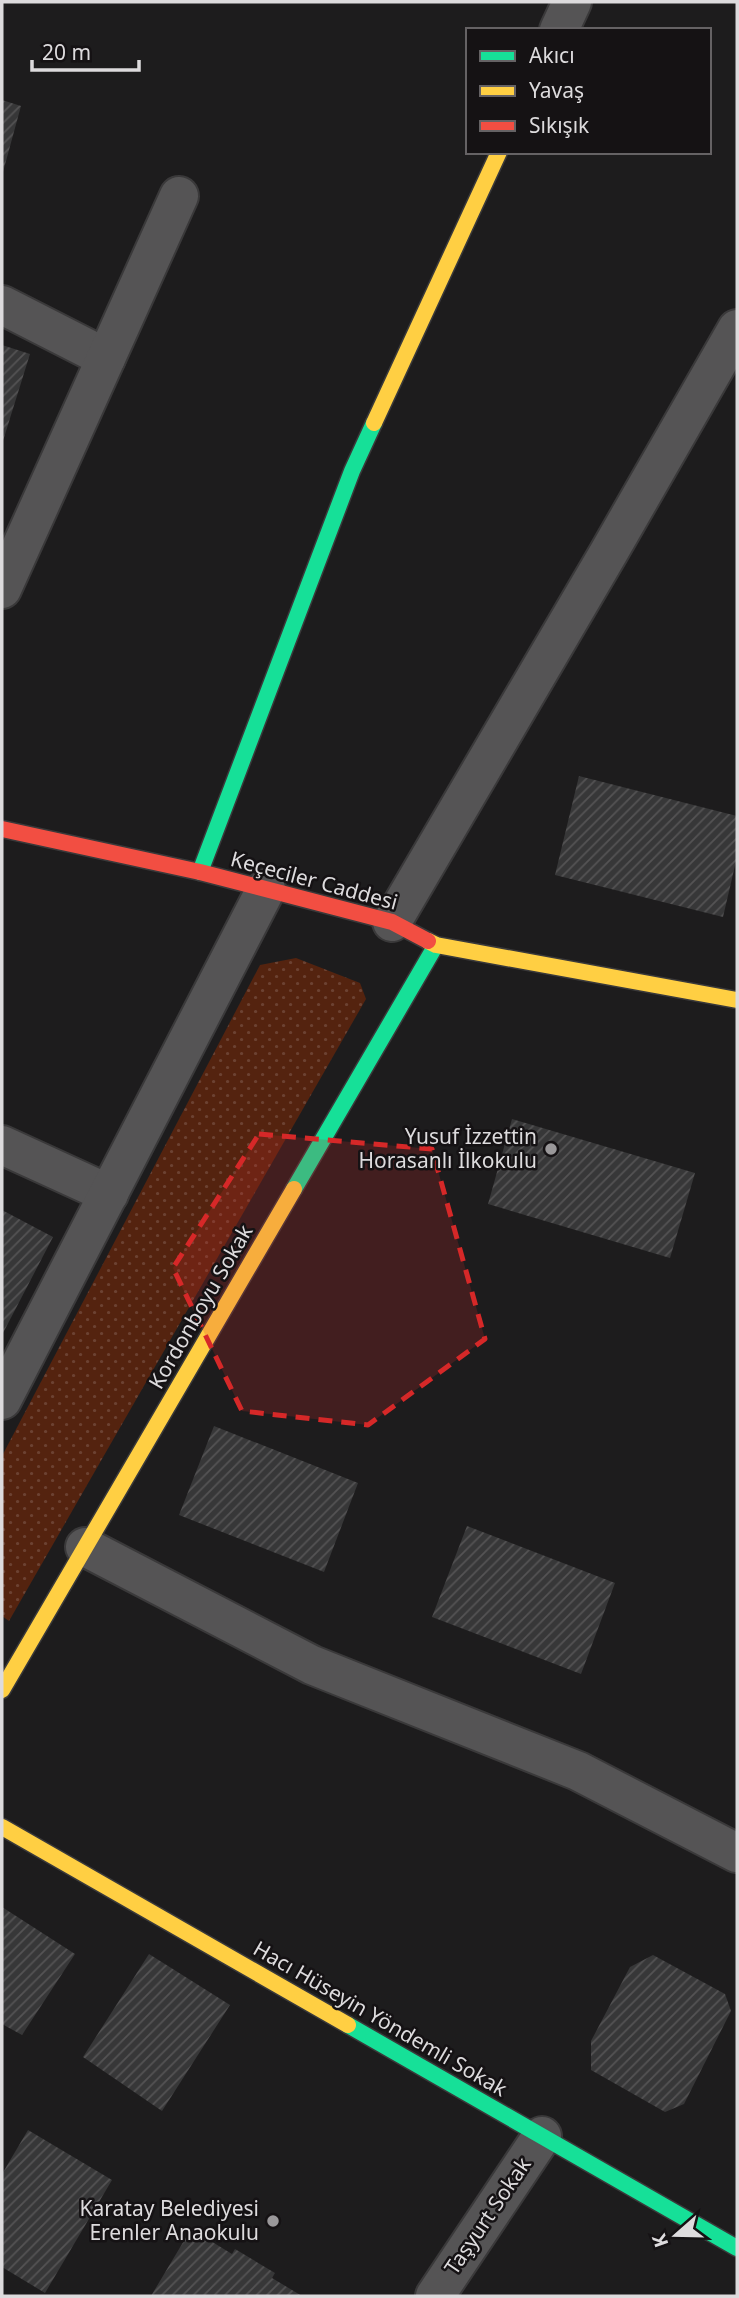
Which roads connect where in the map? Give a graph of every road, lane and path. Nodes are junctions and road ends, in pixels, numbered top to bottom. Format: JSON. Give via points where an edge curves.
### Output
{"nodes":[{"id":1,"x":572,"y":2,"type":"edge"},
{"id":2,"x":560,"y":28,"type":"edge"},
{"id":3,"x":498,"y":154,"type":"edge"},
{"id":4,"x":178,"y":196,"type":"dead end"},
{"id":5,"x":2,"y":305,"type":"edge"},
{"id":6,"x":737,"y":329,"type":"edge"},
{"id":7,"x":106,"y":358,"type":"junction"},
{"id":8,"x":2,"y":589,"type":"edge"},
{"id":9,"x":2,"y":829,"type":"edge"},
{"id":10,"x":200,"y":872,"type":"junction"},
{"id":11,"x":266,"y":889,"type":"junction"},
{"id":12,"x":393,"y":922,"type":"junction"},
{"id":13,"x":436,"y":945,"type":"junction"},
{"id":14,"x":737,"y":1000,"type":"edge"},
{"id":15,"x":2,"y":1144,"type":"edge"},
{"id":16,"x":109,"y":1194,"type":"junction"},
{"id":17,"x":2,"y":1400,"type":"edge"},
{"id":18,"x":85,"y":1546,"type":"junction"},
{"id":19,"x":4,"y":1683,"type":"edge"},
{"id":20,"x":2,"y":1826,"type":"edge"},
{"id":21,"x":737,"y":1853,"type":"edge"},
{"id":22,"x":542,"y":2136,"type":"junction"},
{"id":23,"x":737,"y":2248,"type":"edge"},
{"id":24,"x":435,"y":2296,"type":"edge"}],
"edges":[{"from":1,"to":2,"type":"street"},
{"from":3,"to":10,"type":"street","via":[[352,471]]},
{"from":4,"to":7,"type":"street"},
{"from":5,"to":7,"type":"street"},
{"from":6,"to":12,"type":"street"},
{"from":7,"to":8,"type":"street"},
{"from":9,"to":10,"type":"street","name":"Keçeciler Caddesi"},
{"from":10,"to":11,"type":"street","name":"Keçeciler Caddesi"},
{"from":11,"to":12,"type":"street","name":"Keçeciler Caddesi"},
{"from":11,"to":16,"type":"street"},
{"from":12,"to":13,"type":"street","name":"Keçeciler Caddesi"},
{"from":13,"to":14,"type":"street","name":"Keçeciler Caddesi"},
{"from":13,"to":18,"type":"street","name":"Kordonboyu Sokak"},
{"from":15,"to":16,"type":"street"},
{"from":16,"to":17,"type":"street"},
{"from":18,"to":19,"type":"street","name":"Kordonboyu Sokak"},
{"from":18,"to":21,"type":"street","via":[[313,1665],[578,1771]]},
{"from":20,"to":22,"type":"street","name":"Hacı Hüseyin Yöndemli Sokak"},
{"from":22,"to":23,"type":"street","name":"Hacı Hüseyin Yöndemli Sokak"},
{"from":22,"to":24,"type":"street","name":"Taşyurt Sokak"}]}
